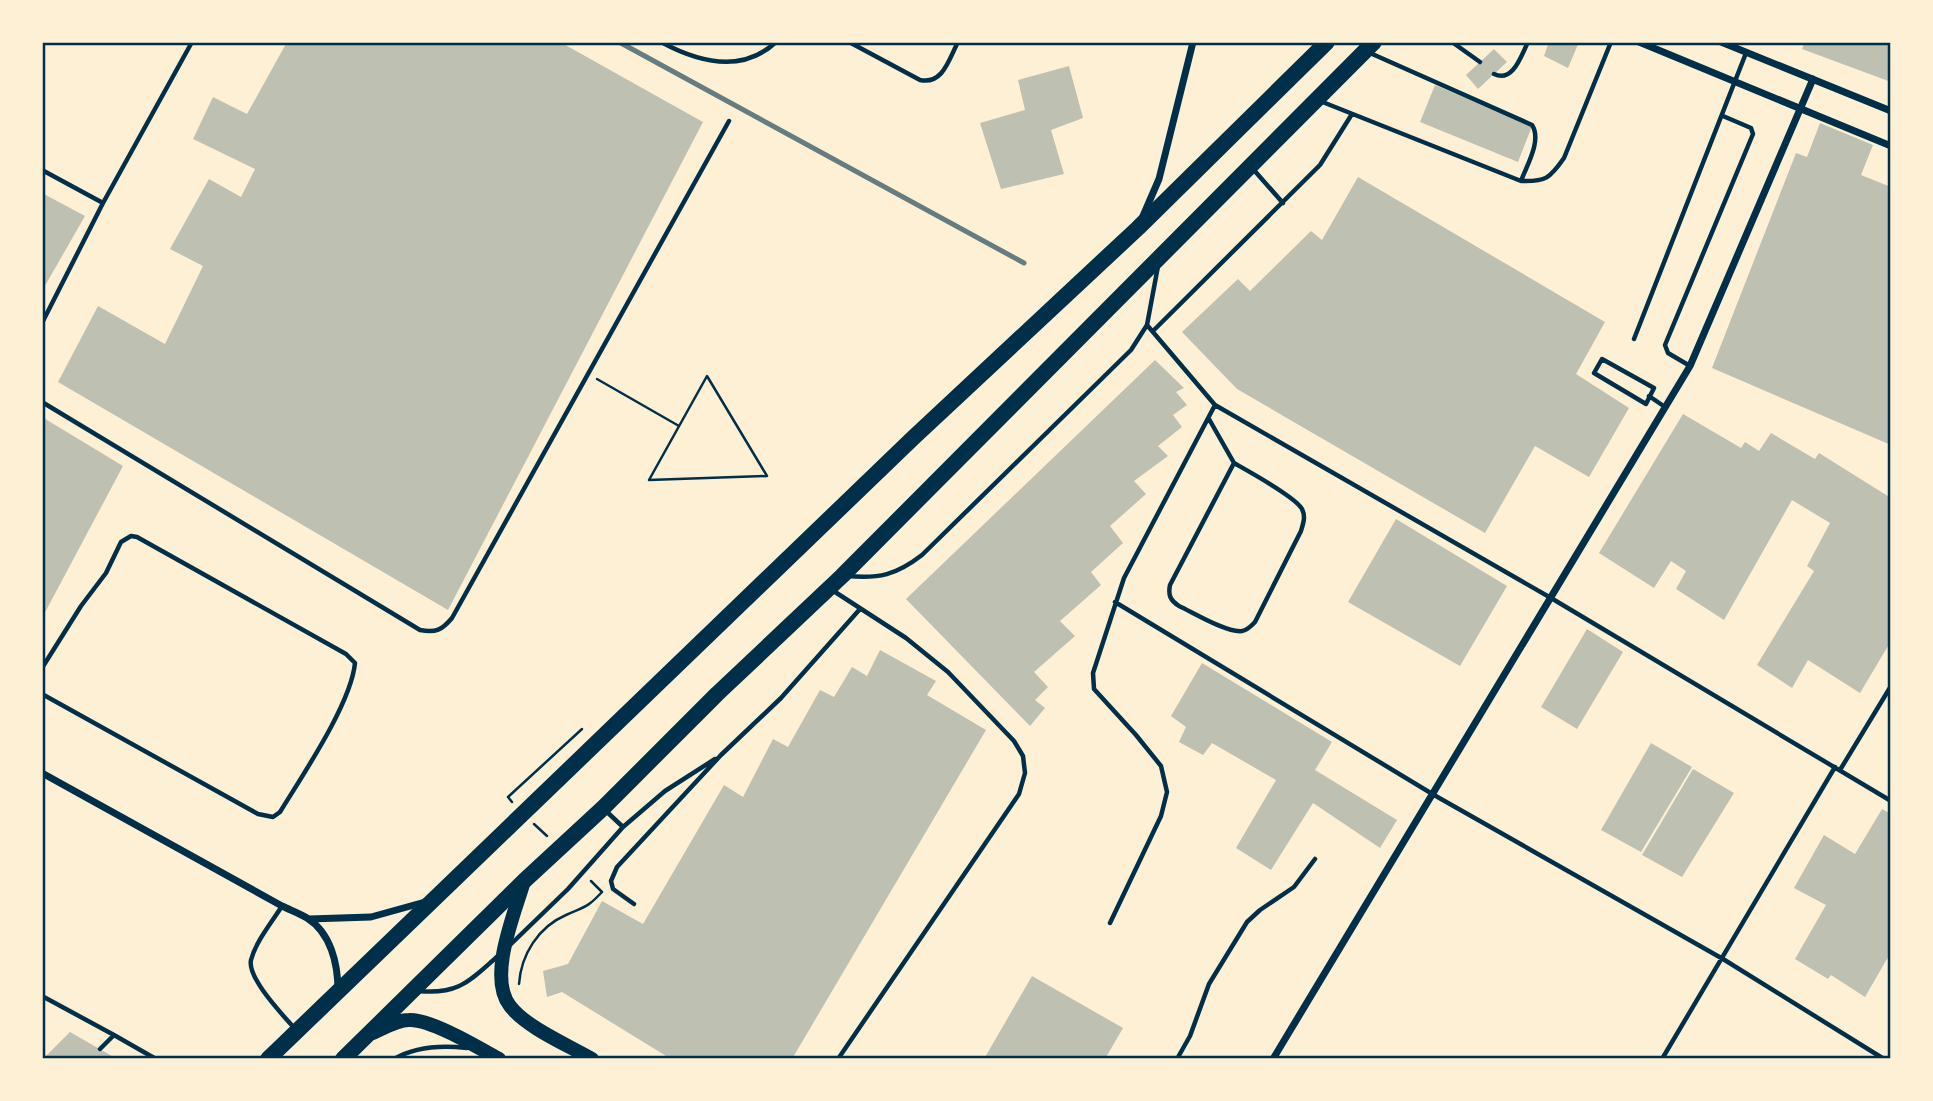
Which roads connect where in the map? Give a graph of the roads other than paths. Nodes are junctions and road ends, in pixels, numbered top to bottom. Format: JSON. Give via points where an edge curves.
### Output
{"nodes":[{"id":1,"x":192,"y":42,"type":"edge"},
{"id":2,"x":661,"y":42,"type":"edge"},
{"id":3,"x":776,"y":42,"type":"edge"},
{"id":4,"x":849,"y":42,"type":"edge"},
{"id":5,"x":958,"y":42,"type":"edge"},
{"id":6,"x":1193,"y":42,"type":"edge"},
{"id":7,"x":1327,"y":42,"type":"edge"},
{"id":8,"x":1452,"y":42,"type":"edge"},
{"id":9,"x":1528,"y":42,"type":"edge"},
{"id":10,"x":1611,"y":42,"type":"edge"},
{"id":11,"x":1639,"y":42,"type":"edge"},
{"id":12,"x":1721,"y":42,"type":"edge"},
{"id":13,"x":1370,"y":46,"type":"edge"},
{"id":14,"x":1746,"y":52,"type":"junction"},
{"id":15,"x":1480,"y":62,"type":"dead end"},
{"id":16,"x":1494,"y":74,"type":"dead end"},
{"id":17,"x":1813,"y":79,"type":"junction"},
{"id":18,"x":1736,"y":82,"type":"junction"},
{"id":19,"x":1316,"y":99,"type":"junction"},
{"id":20,"x":1801,"y":110,"type":"junction"},
{"id":21,"x":1891,"y":111,"type":"edge"},
{"id":22,"x":1352,"y":114,"type":"junction"},
{"id":23,"x":1723,"y":116,"type":"junction"},
{"id":24,"x":729,"y":121,"type":"dead end"},
{"id":25,"x":1891,"y":146,"type":"edge"},
{"id":26,"x":1250,"y":166,"type":"junction"},
{"id":27,"x":42,"y":170,"type":"edge"},
{"id":28,"x":1521,"y":181,"type":"junction"},
{"id":29,"x":103,"y":202,"type":"junction"},
{"id":30,"x":1283,"y":203,"type":"junction"},
{"id":31,"x":1138,"y":228,"type":"junction"},
{"id":32,"x":1158,"y":257,"type":"junction"},
{"id":33,"x":42,"y":323,"type":"edge"},
{"id":34,"x":1147,"y":325,"type":"junction"},
{"id":35,"x":1153,"y":331,"type":"junction"},
{"id":36,"x":1634,"y":340,"type":"dead end"},
{"id":37,"x":1690,"y":366,"type":"junction"},
{"id":38,"x":1650,"y":396,"type":"junction"},
{"id":39,"x":42,"y":402,"type":"edge"},
{"id":40,"x":1215,"y":405,"type":"junction"},
{"id":41,"x":1665,"y":407,"type":"junction"},
{"id":42,"x":1209,"y":418,"type":"junction"},
{"id":43,"x":1234,"y":463,"type":"junction"},
{"id":44,"x":842,"y":576,"type":"junction"},
{"id":45,"x":829,"y":588,"type":"junction"},
{"id":46,"x":1551,"y":598,"type":"junction"},
{"id":47,"x":1115,"y":602,"type":"junction"},
{"id":48,"x":860,"y":609,"type":"junction"},
{"id":49,"x":42,"y":668,"type":"edge"},
{"id":50,"x":1891,"y":686,"type":"edge"},
{"id":51,"x":42,"y":694,"type":"edge"},
{"id":52,"x":721,"y":755,"type":"junction"},
{"id":53,"x":1837,"y":769,"type":"junction"},
{"id":54,"x":42,"y":773,"type":"edge"},
{"id":55,"x":1434,"y":795,"type":"junction"},
{"id":56,"x":1891,"y":801,"type":"edge"},
{"id":57,"x":603,"y":808,"type":"junction"},
{"id":58,"x":623,"y":827,"type":"junction"},
{"id":59,"x":1315,"y":859,"type":"dead end"},
{"id":60,"x":524,"y":881,"type":"junction"},
{"id":61,"x":436,"y":899,"type":"junction"},
{"id":62,"x":634,"y":905,"type":"dead end"},
{"id":63,"x":282,"y":906,"type":"junction"},
{"id":64,"x":309,"y":919,"type":"junction"},
{"id":65,"x":1110,"y":923,"type":"dead end"},
{"id":66,"x":505,"y":950,"type":"junction"},
{"id":67,"x":1723,"y":959,"type":"junction"},
{"id":68,"x":413,"y":991,"type":"junction"},
{"id":69,"x":338,"y":994,"type":"junction"},
{"id":70,"x":42,"y":996,"type":"edge"},
{"id":71,"x":296,"y":1032,"type":"junction"},
{"id":72,"x":114,"y":1035,"type":"junction"},
{"id":73,"x":369,"y":1035,"type":"junction"},
{"id":74,"x":100,"y":1049,"type":"dead end"},
{"id":75,"x":482,"y":1049,"type":"junction"},
{"id":76,"x":156,"y":1059,"type":"edge"},
{"id":77,"x":268,"y":1059,"type":"edge"},
{"id":78,"x":343,"y":1059,"type":"edge"},
{"id":79,"x":394,"y":1059,"type":"edge"},
{"id":80,"x":499,"y":1059,"type":"edge"},
{"id":81,"x":592,"y":1059,"type":"edge"},
{"id":82,"x":838,"y":1059,"type":"edge"},
{"id":83,"x":1177,"y":1059,"type":"edge"},
{"id":84,"x":1273,"y":1059,"type":"edge"},
{"id":85,"x":1662,"y":1059,"type":"edge"},
{"id":86,"x":1884,"y":1059,"type":"edge"}],
"edges":[{"from":1,"to":29,"type":"lane"},
{"from":2,"to":3,"type":"lane","via":[[729,64],[749,60]]},
{"from":4,"to":5,"type":"lane","via":[[929,82],[941,74]]},
{"from":6,"to":31,"type":"street","via":[[1159,179]]},
{"from":7,"to":31,"type":"highway"},
{"from":8,"to":15,"type":"lane"},
{"from":9,"to":16,"type":"lane","via":[[1511,72],[1501,77]]},
{"from":10,"to":28,"type":"lane","via":[[1564,158],[1553,174],[1540,181]]},
{"from":11,"to":18,"type":"street"},
{"from":12,"to":14,"type":"street"},
{"from":13,"to":19,"type":"highway"},
{"from":13,"to":28,"type":"lane","via":[[1532,125],[1535,141]]},
{"from":14,"to":17,"type":"street"},
{"from":14,"to":18,"type":"lane"},
{"from":17,"to":20,"type":"street"},
{"from":17,"to":21,"type":"street"},
{"from":18,"to":20,"type":"street"},
{"from":18,"to":23,"type":"lane"},
{"from":19,"to":22,"type":"lane"},
{"from":19,"to":26,"type":"highway"},
{"from":20,"to":25,"type":"street"},
{"from":20,"to":37,"type":"street"},
{"from":22,"to":28,"type":"lane"},
{"from":22,"to":30,"type":"lane","via":[[1320,165]]},
{"from":23,"to":36,"type":"lane"},
{"from":23,"to":37,"type":"lane","via":[[1751,128],[1753,134],[1665,345],[1668,353]]},
{"from":24,"to":39,"type":"lane","via":[[443,629],[420,630]]},
{"from":26,"to":30,"type":"lane"},
{"from":26,"to":32,"type":"highway"},
{"from":27,"to":29,"type":"lane"},
{"from":29,"to":33,"type":"lane"},
{"from":30,"to":35,"type":"lane"},
{"from":31,"to":61,"type":"highway","via":[[913,438]]},
{"from":32,"to":34,"type":"lane"},
{"from":32,"to":44,"type":"highway"},
{"from":34,"to":35,"type":"lane"},
{"from":34,"to":44,"type":"lane","via":[[1131,350],[922,555],[884,576]]},
{"from":35,"to":40,"type":"lane"},
{"from":37,"to":41,"type":"street"},
{"from":38,"to":38,"type":"lane","via":[[1654,388],[1602,359],[1594,373],[1646,404]]},
{"from":38,"to":41,"type":"lane"},
{"from":40,"to":42,"type":"lane"},
{"from":40,"to":46,"type":"lane"},
{"from":41,"to":46,"type":"street"},
{"from":42,"to":43,"type":"lane"},
{"from":42,"to":47,"type":"lane"},
{"from":43,"to":43,"type":"lane","via":[[1293,499],[1304,519],[1255,622],[1240,632],[1179,606],[1169,593]]},
{"from":44,"to":45,"type":"highway"},
{"from":45,"to":48,"type":"lane"},
{"from":45,"to":57,"type":"highway"},
{"from":46,"to":53,"type":"lane"},
{"from":46,"to":55,"type":"street"},
{"from":47,"to":55,"type":"lane"},
{"from":47,"to":65,"type":"lane","via":[[1093,673],[1094,690],[1161,766],[1167,792],[1161,816]]},
{"from":48,"to":52,"type":"lane","via":[[781,698]]},
{"from":48,"to":82,"type":"lane","via":[[948,672],[1014,741],[1023,756],[1025,773],[1019,794]]},
{"from":49,"to":51,"type":"lane","via":[[106,573],[121,542],[131,536],[257,603],[355,663],[323,740],[273,817],[258,814]]},
{"from":50,"to":53,"type":"lane"},
{"from":52,"to":58,"type":"lane","via":[[666,791]]},
{"from":52,"to":62,"type":"lane","via":[[612,874],[613,889]]},
{"from":53,"to":56,"type":"lane"},
{"from":53,"to":67,"type":"lane"},
{"from":54,"to":63,"type":"street"},
{"from":55,"to":67,"type":"lane"},
{"from":55,"to":84,"type":"street"},
{"from":57,"to":58,"type":"lane"},
{"from":57,"to":60,"type":"highway"},
{"from":58,"to":66,"type":"lane"},
{"from":59,"to":83,"type":"lane","via":[[1294,887],[1247,922],[1209,984],[1191,1036]]},
{"from":60,"to":66,"type":"main road"},
{"from":60,"to":68,"type":"highway"},
{"from":61,"to":64,"type":"street","via":[[371,917]]},
{"from":61,"to":69,"type":"highway"},
{"from":63,"to":64,"type":"street"},
{"from":63,"to":71,"type":"lane","via":[[254,954],[251,971]]},
{"from":64,"to":69,"type":"street","via":[[331,948]]},
{"from":66,"to":68,"type":"lane","via":[[453,990]]},
{"from":66,"to":81,"type":"main road","via":[[500,980],[510,1006]]},
{"from":67,"to":85,"type":"lane"},
{"from":67,"to":86,"type":"lane"},
{"from":68,"to":73,"type":"highway"},
{"from":69,"to":71,"type":"highway"},
{"from":70,"to":72,"type":"lane"},
{"from":71,"to":77,"type":"highway"},
{"from":72,"to":74,"type":"lane"},
{"from":72,"to":76,"type":"lane"},
{"from":73,"to":75,"type":"main road","via":[[410,1020]]},
{"from":73,"to":78,"type":"highway"},
{"from":75,"to":79,"type":"lane","via":[[442,1046],[417,1049]]},
{"from":75,"to":80,"type":"main road"}]}
